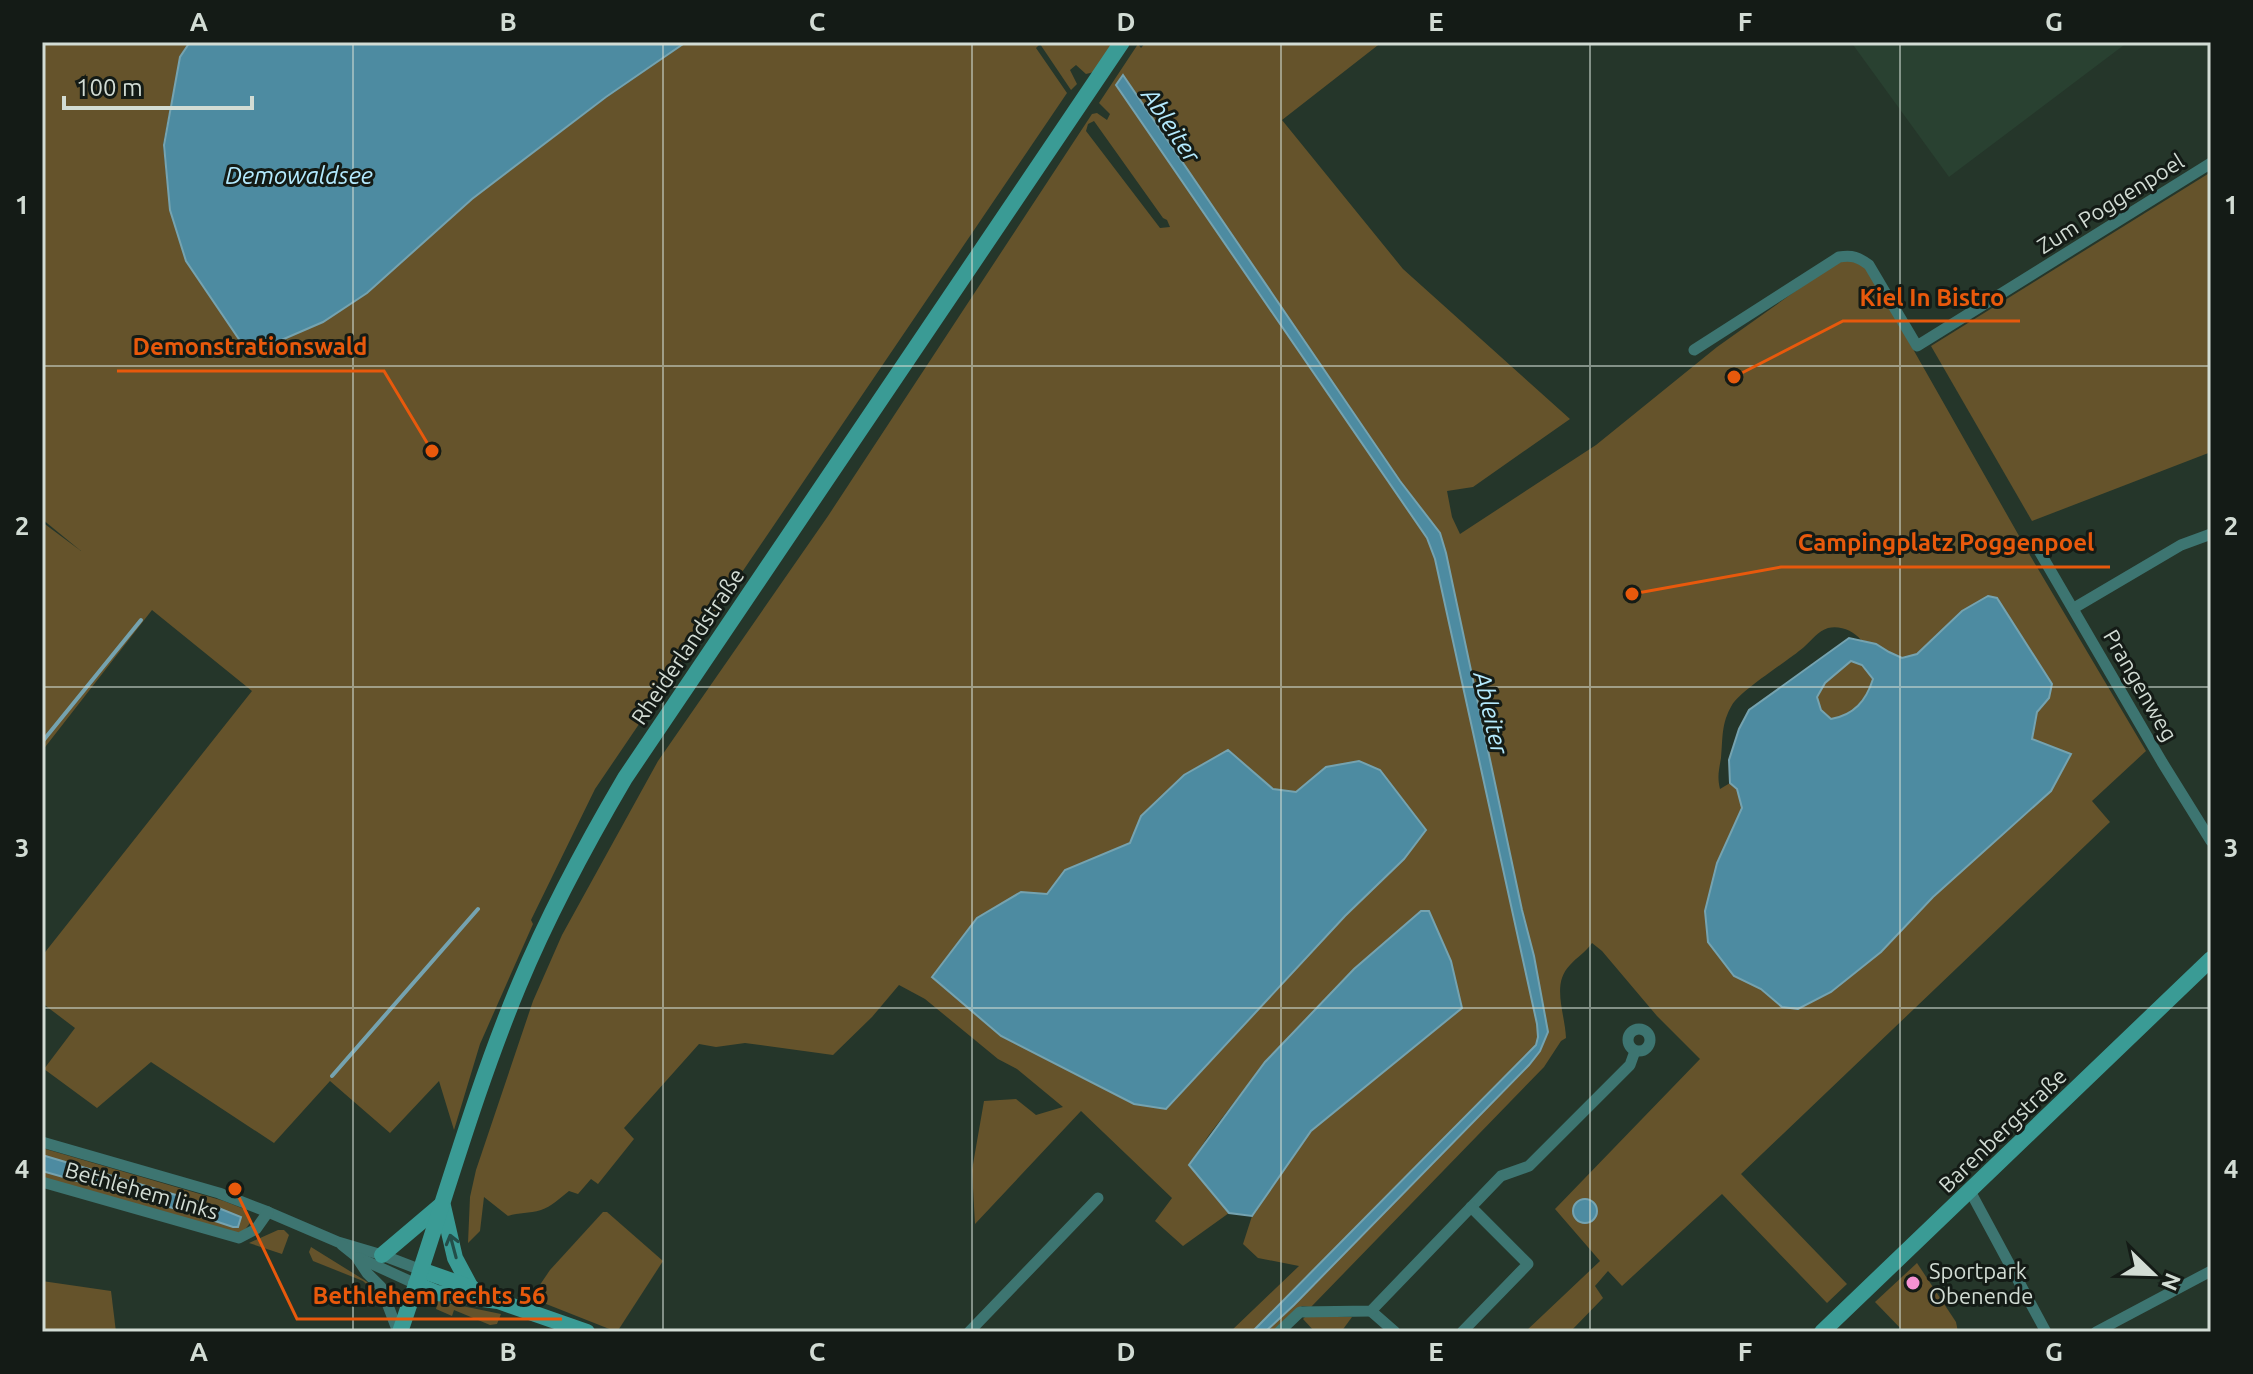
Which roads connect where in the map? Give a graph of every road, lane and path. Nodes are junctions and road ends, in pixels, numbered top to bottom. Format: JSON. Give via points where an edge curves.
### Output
{"nodes":[{"id":1,"x":1122,"y":42,"type":"edge"},
{"id":2,"x":2211,"y":163,"type":"edge"},
{"id":3,"x":1694,"y":350,"type":"dead end"},
{"id":4,"x":2211,"y":534,"type":"edge"},
{"id":5,"x":2038,"y":549,"type":"dead end"},
{"id":6,"x":2074,"y":608,"type":"junction"},
{"id":7,"x":2211,"y":841,"type":"edge"},
{"id":8,"x":2211,"y":959,"type":"edge"},
{"id":9,"x":1635,"y":1051,"type":"dead end"},
{"id":10,"x":42,"y":1142,"type":"edge"},
{"id":11,"x":42,"y":1182,"type":"edge"},
{"id":12,"x":1970,"y":1191,"type":"junction"},
{"id":13,"x":1098,"y":1198,"type":"dead end"},
{"id":14,"x":443,"y":1204,"type":"junction"},
{"id":15,"x":1471,"y":1207,"type":"junction"},
{"id":16,"x":268,"y":1212,"type":"junction"},
{"id":17,"x":338,"y":1242,"type":"junction"},
{"id":18,"x":382,"y":1255,"type":"junction"},
{"id":19,"x":357,"y":1257,"type":"junction"},
{"id":20,"x":2211,"y":1271,"type":"edge"},
{"id":21,"x":419,"y":1277,"type":"junction"},
{"id":22,"x":470,"y":1286,"type":"junction"},
{"id":23,"x":498,"y":1301,"type":"junction"},
{"id":24,"x":1371,"y":1311,"type":"junction"},
{"id":25,"x":556,"y":1326,"type":"edge"},
{"id":26,"x":399,"y":1332,"type":"edge"},
{"id":27,"x":587,"y":1332,"type":"edge"},
{"id":28,"x":969,"y":1332,"type":"edge"},
{"id":29,"x":1279,"y":1332,"type":"edge"},
{"id":30,"x":1395,"y":1332,"type":"edge"},
{"id":31,"x":1462,"y":1332,"type":"edge"},
{"id":32,"x":1822,"y":1332,"type":"edge"},
{"id":33,"x":2046,"y":1332,"type":"edge"},
{"id":34,"x":2096,"y":1332,"type":"edge"}],
"edges":[{"from":1,"to":14,"type":"main road","name":"Rheiderlandstraße","via":[[625,778],[567,881],[519,984]]},
{"from":2,"to":3,"type":"street","name":"Zum Poggenpoel","via":[[1917,346],[1869,265],[1849,255]]},
{"from":4,"to":6,"type":"street","via":[[2181,545]]},
{"from":5,"to":6,"type":"street","name":"Prangenweg"},
{"from":6,"to":7,"type":"street","name":"Prangenweg"},
{"from":8,"to":12,"type":"main road","name":"Barenbergstraße"},
{"from":9,"to":15,"type":"street","via":[[1630,1065],[1529,1166],[1501,1176]]},
{"from":10,"to":16,"type":"street"},
{"from":11,"to":16,"type":"street","name":"Bethlehem links","via":[[239,1238],[256,1229]]},
{"from":12,"to":32,"type":"main road","name":"Barenbergstraße"},
{"from":12,"to":33,"type":"street"},
{"from":13,"to":28,"type":"street"},
{"from":14,"to":18,"type":"main road"},
{"from":14,"to":21,"type":"main road","name":"Rheiderlandstraße"},
{"from":22,"to":14,"type":"main road","one_way":true,"via":[[455,1258]]},
{"from":15,"to":24,"type":"street"},
{"from":15,"to":31,"type":"street","via":[[1528,1264]]},
{"from":16,"to":17,"type":"street"},
{"from":17,"to":18,"type":"street"},
{"from":17,"to":19,"type":"street"},
{"from":18,"to":21,"type":"street"},
{"from":19,"to":21,"type":"street"},
{"from":19,"to":26,"type":"street","via":[[381,1287]]},
{"from":20,"to":34,"type":"street"},
{"from":21,"to":22,"type":"main road"},
{"from":21,"to":23,"type":"main road","via":[[437,1293]]},
{"from":21,"to":26,"type":"main road","name":"Rheiderlandstraße"},
{"from":22,"to":23,"type":"main road"},
{"from":23,"to":25,"type":"main road"},
{"from":24,"to":29,"type":"street","via":[[1300,1312]]},
{"from":24,"to":30,"type":"street"},
{"from":25,"to":27,"type":"main road"}]}
